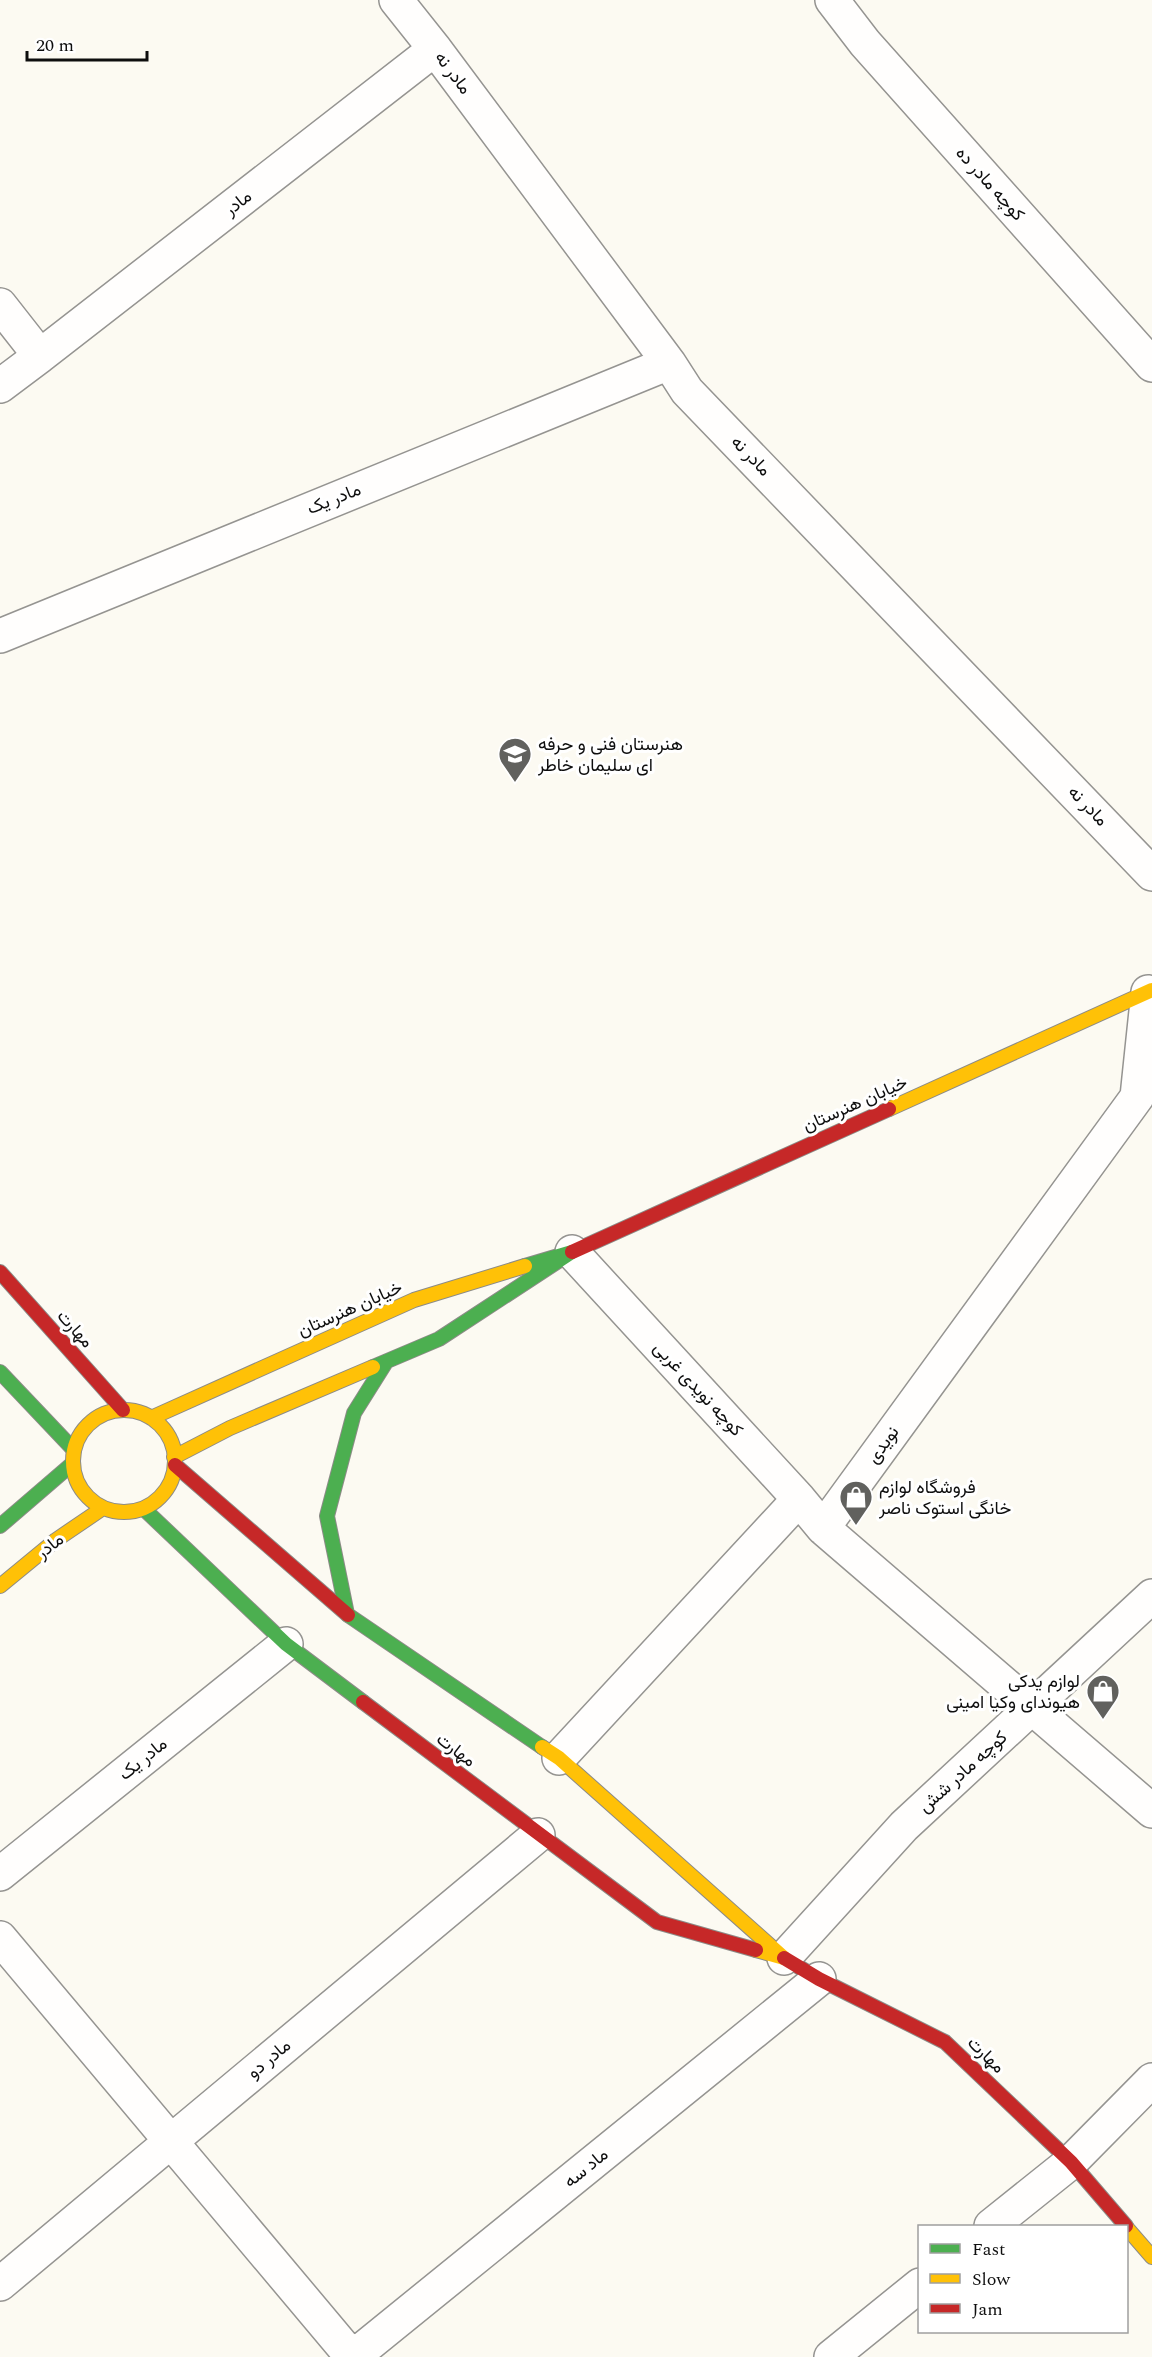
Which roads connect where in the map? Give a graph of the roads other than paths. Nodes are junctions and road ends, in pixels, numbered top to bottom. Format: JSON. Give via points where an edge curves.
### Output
{"nodes":[{"id":1,"x":396,"y":0,"type":"edge"},
{"id":2,"x":832,"y":0,"type":"edge"},
{"id":3,"x":435,"y":49,"type":"junction"},
{"id":4,"x":0,"y":305,"type":"edge"},
{"id":5,"x":40,"y":356,"type":"junction"},
{"id":6,"x":669,"y":363,"type":"junction"},
{"id":7,"x":1152,"y":365,"type":"edge"},
{"id":8,"x":0,"y":386,"type":"edge"},
{"id":9,"x":0,"y":636,"type":"edge"},
{"id":10,"x":1152,"y":874,"type":"edge"},
{"id":11,"x":1150,"y":991,"type":"edge"},
{"id":12,"x":572,"y":1252,"type":"junction"},
{"id":13,"x":0,"y":1272,"type":"edge"},
{"id":14,"x":386,"y":1362,"type":"junction"},
{"id":15,"x":0,"y":1372,"type":"edge"},
{"id":16,"x":123,"y":1410,"type":"junction"},
{"id":17,"x":151,"y":1418,"type":"junction"},
{"id":18,"x":73,"y":1457,"type":"junction"},
{"id":19,"x":174,"y":1461,"type":"junction"},
{"id":20,"x":799,"y":1499,"type":"junction"},
{"id":21,"x":103,"y":1508,"type":"junction"},
{"id":22,"x":144,"y":1509,"type":"junction"},
{"id":23,"x":0,"y":1526,"type":"edge"},
{"id":24,"x":823,"y":1528,"type":"junction"},
{"id":25,"x":0,"y":1586,"type":"edge"},
{"id":26,"x":1152,"y":1596,"type":"edge"},
{"id":27,"x":347,"y":1614,"type":"junction"},
{"id":28,"x":286,"y":1644,"type":"junction"},
{"id":29,"x":1033,"y":1708,"type":"junction"},
{"id":30,"x":559,"y":1758,"type":"junction"},
{"id":31,"x":1152,"y":1811,"type":"edge"},
{"id":32,"x":538,"y":1835,"type":"junction"},
{"id":33,"x":0,"y":1874,"type":"edge"},
{"id":34,"x":0,"y":1938,"type":"edge"},
{"id":35,"x":784,"y":1958,"type":"junction"},
{"id":36,"x":819,"y":1979,"type":"junction"},
{"id":37,"x":1152,"y":2080,"type":"edge"},
{"id":38,"x":171,"y":2142,"type":"junction"},
{"id":39,"x":1071,"y":2162,"type":"junction"},
{"id":40,"x":992,"y":2225,"type":"edge"},
{"id":41,"x":1124,"y":2225,"type":"edge"},
{"id":42,"x":1128,"y":2229,"type":"edge"},
{"id":43,"x":1152,"y":2257,"type":"edge"},
{"id":44,"x":0,"y":2284,"type":"edge"},
{"id":45,"x":918,"y":2287,"type":"edge"},
{"id":46,"x":353,"y":2357,"type":"edge"},
{"id":47,"x":831,"y":2357,"type":"edge"}],
"edges":[{"from":1,"to":3,"type":"street","name":"مادر نه"},
{"from":2,"to":7,"type":"street","name":"کوچه مادر ده","via":[[865,43]]},
{"from":3,"to":5,"type":"street","name":"مادر"},
{"from":3,"to":6,"type":"street","name":"مادر نه"},
{"from":4,"to":5,"type":"street"},
{"from":5,"to":8,"type":"street","name":"مادر"},
{"from":6,"to":9,"type":"street","name":"مادر یک"},
{"from":6,"to":10,"type":"street","name":"مادر نه","via":[[687,391]]},
{"from":11,"to":12,"type":"main road","name":"خیابان هنرستان"},
{"from":11,"to":24,"type":"street","name":"نویدی","via":[[1137,1097]]},
{"from":12,"to":14,"type":"main road","name":"خیابان هنرستان","via":[[439,1339]]},
{"from":12,"to":17,"type":"main road","name":"خیابان هنرستان","via":[[414,1300]]},
{"from":12,"to":20,"type":"street","name":"کوچه نویدی غربی"},
{"from":13,"to":16,"type":"main road","name":"مهارت"},
{"from":14,"to":19,"type":"main road","name":"خیابان هنرستان","via":[[230,1428]]},
{"from":14,"to":27,"type":"main road","via":[[354,1413],[327,1516]]},
{"from":15,"to":18,"type":"main road"},
{"from":16,"to":17,"type":"main road"},
{"from":16,"to":18,"type":"main road","via":[[101,1415],[84,1429]]},
{"from":17,"to":19,"type":"main road","via":[[170,1438]]},
{"from":18,"to":21,"type":"main road","via":[[76,1479],[86,1496]]},
{"from":18,"to":23,"type":"main road"},
{"from":19,"to":22,"type":"main road","via":[[165,1492]]},
{"from":19,"to":27,"type":"main road","name":"مهارت"},
{"from":20,"to":24,"type":"street","name":"کوچه نویدی غربی"},
{"from":20,"to":30,"type":"street"},
{"from":21,"to":22,"type":"main road","via":[[123,1513]]},
{"from":21,"to":25,"type":"main road","name":"مادر"},
{"from":22,"to":28,"type":"main road","name":"مهارت"},
{"from":24,"to":29,"type":"street"},
{"from":26,"to":29,"type":"street","name":"کوچه مادر شش"},
{"from":27,"to":30,"type":"main road","name":"مهارت"},
{"from":28,"to":32,"type":"main road","name":"مهارت"},
{"from":28,"to":33,"type":"street","name":"مادر یک"},
{"from":29,"to":31,"type":"street"},
{"from":29,"to":35,"type":"street","name":"کوچه مادر شش","via":[[904,1826]]},
{"from":30,"to":35,"type":"main road","name":"مهارت"},
{"from":32,"to":35,"type":"main road","name":"مهارت","via":[[657,1923]]},
{"from":32,"to":38,"type":"street","name":"مادر دو"},
{"from":34,"to":38,"type":"street"},
{"from":35,"to":36,"type":"main road","name":"مهارت"},
{"from":36,"to":39,"type":"main road","name":"مهارت","via":[[945,2042]]},
{"from":36,"to":46,"type":"street","name":"ماد سه"},
{"from":37,"to":39,"type":"street"},
{"from":38,"to":44,"type":"street","name":"مادر دو"},
{"from":38,"to":46,"type":"street"},
{"from":39,"to":40,"type":"street"},
{"from":39,"to":41,"type":"main road","name":"مهارت"},
{"from":42,"to":43,"type":"main road","name":"مهارت"},
{"from":45,"to":47,"type":"street"}]}
